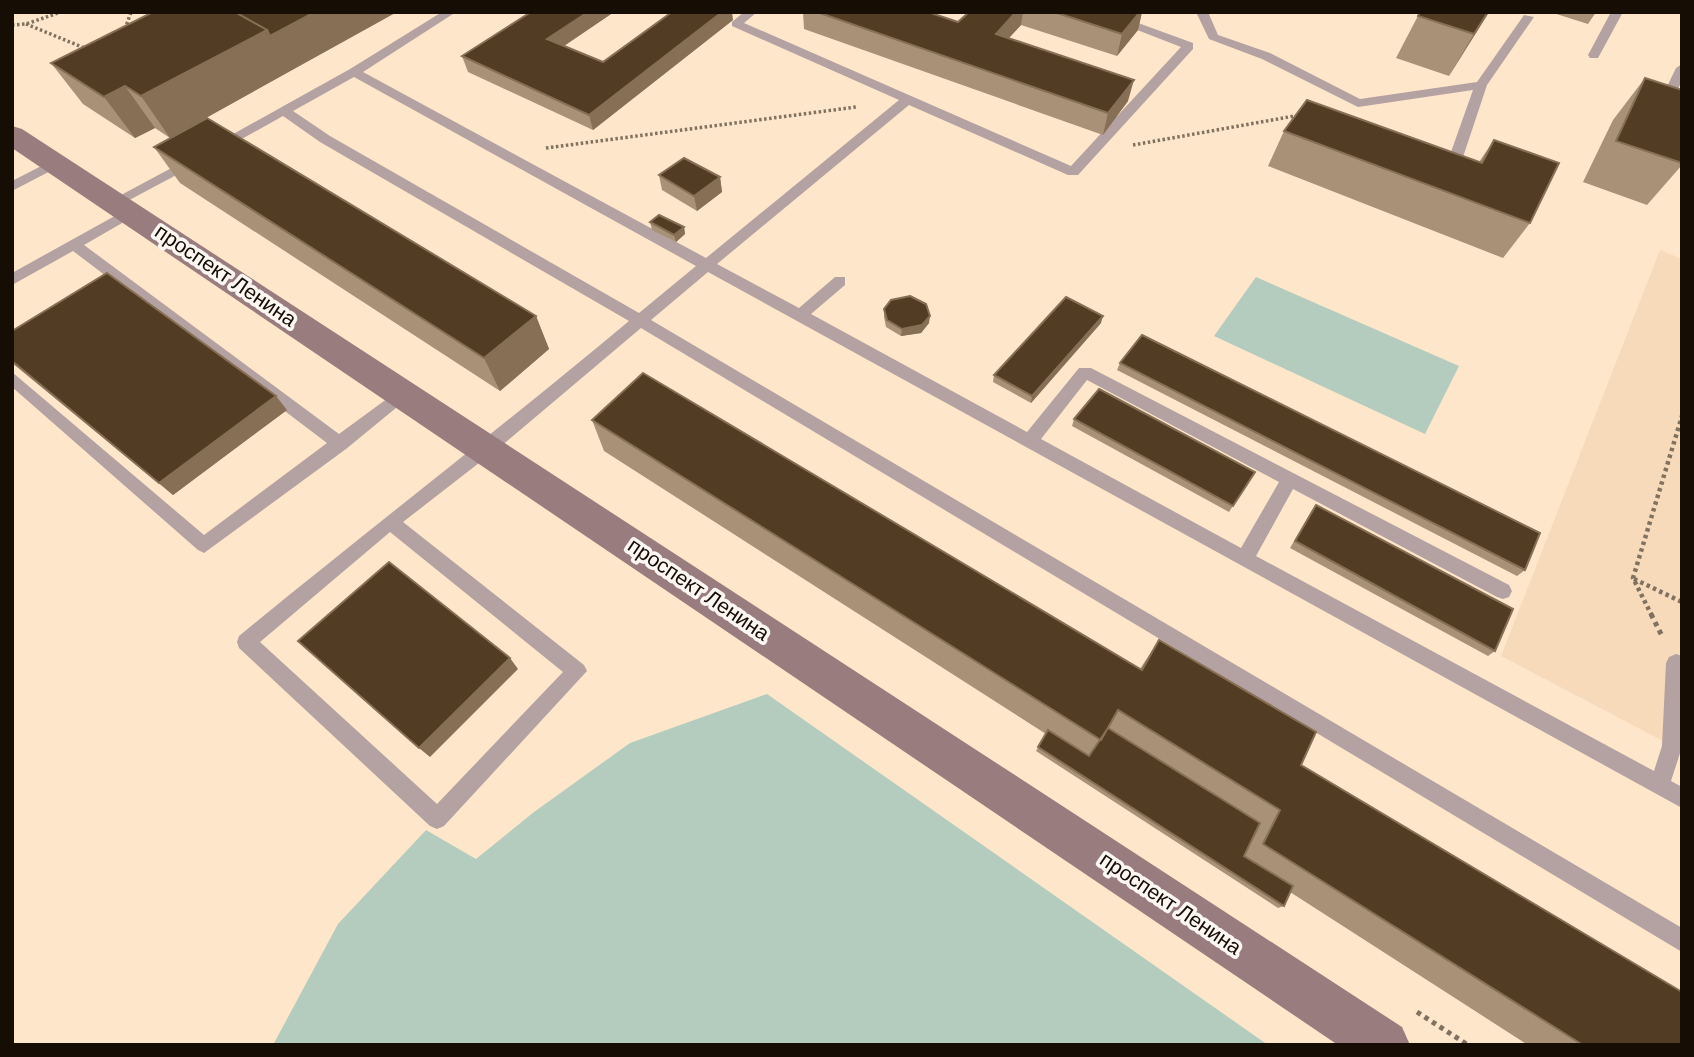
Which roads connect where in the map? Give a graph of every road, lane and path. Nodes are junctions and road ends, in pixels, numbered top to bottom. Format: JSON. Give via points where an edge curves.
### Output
{"nodes":[{"id":1,"x":61,"y":12,"type":"edge"},
{"id":2,"x":131,"y":12,"type":"edge"},
{"id":3,"x":450,"y":12,"type":"edge"},
{"id":4,"x":751,"y":12,"type":"edge"},
{"id":5,"x":1097,"y":12,"type":"edge"},
{"id":6,"x":1202,"y":12,"type":"edge"},
{"id":7,"x":1617,"y":12,"type":"edge"},
{"id":8,"x":1528,"y":17,"type":"dead end"},
{"id":9,"x":26,"y":24,"type":"junction"},
{"id":10,"x":12,"y":25,"type":"edge"},
{"id":11,"x":122,"y":36,"type":"edge"},
{"id":12,"x":89,"y":49,"type":"edge"},
{"id":13,"x":1594,"y":55,"type":"dead end"},
{"id":14,"x":1682,"y":68,"type":"edge"},
{"id":15,"x":354,"y":72,"type":"junction"},
{"id":16,"x":1481,"y":85,"type":"junction"},
{"id":17,"x":1668,"y":97,"type":"edge"},
{"id":18,"x":907,"y":100,"type":"junction"},
{"id":19,"x":1359,"y":103,"type":"junction"},
{"id":20,"x":283,"y":110,"type":"junction"},
{"id":21,"x":12,"y":135,"type":"edge"},
{"id":22,"x":499,"y":150,"type":"junction"},
{"id":23,"x":1091,"y":152,"type":"junction"},
{"id":24,"x":55,"y":163,"type":"junction"},
{"id":25,"x":1453,"y":166,"type":"edge"},
{"id":26,"x":12,"y":187,"type":"edge"},
{"id":27,"x":123,"y":207,"type":"junction"},
{"id":28,"x":74,"y":245,"type":"junction"},
{"id":29,"x":706,"y":265,"type":"junction"},
{"id":30,"x":12,"y":280,"type":"edge"},
{"id":31,"x":840,"y":281,"type":"dead end"},
{"id":32,"x":799,"y":316,"type":"junction"},
{"id":33,"x":638,"y":319,"type":"junction"},
{"id":34,"x":12,"y":379,"type":"edge"},
{"id":35,"x":405,"y":394,"type":"junction"},
{"id":36,"x":1682,"y":416,"type":"edge"},
{"id":37,"x":1028,"y":442,"type":"junction"},
{"id":38,"x":340,"y":444,"type":"junction"},
{"id":39,"x":487,"y":448,"type":"junction"},
{"id":40,"x":1290,"y":479,"type":"junction"},
{"id":41,"x":390,"y":522,"type":"junction"},
{"id":42,"x":1244,"y":560,"type":"junction"},
{"id":43,"x":1633,"y":578,"type":"junction"},
{"id":44,"x":1503,"y":591,"type":"dead end"},
{"id":45,"x":1682,"y":602,"type":"edge"},
{"id":46,"x":1676,"y":663,"type":"joint"},
{"id":47,"x":1659,"y":786,"type":"junction"},
{"id":48,"x":1682,"y":798,"type":"edge"},
{"id":49,"x":1682,"y":941,"type":"edge"},
{"id":50,"x":1384,"y":1045,"type":"edge"}],
"edges":[{"from":1,"to":9,"type":"path"},
{"from":2,"to":11,"type":"path"},
{"from":3,"to":15,"type":"lane"},
{"from":4,"to":18,"type":"lane","via":[[736,23]]},
{"from":5,"to":23,"type":"lane","via":[[1189,47]]},
{"from":6,"to":19,"type":"lane","via":[[1213,37],[1266,56]]},
{"from":7,"to":13,"type":"lane"},
{"from":8,"to":16,"type":"lane"},
{"from":9,"to":10,"type":"path"},
{"from":9,"to":12,"type":"path"},
{"from":14,"to":17,"type":"lane"},
{"from":15,"to":20,"type":"lane"},
{"from":15,"to":22,"type":"lane"},
{"from":16,"to":19,"type":"lane"},
{"from":16,"to":25,"type":"lane"},
{"from":18,"to":22,"type":"path","via":[[539,149]]},
{"from":18,"to":23,"type":"lane","via":[[1073,172]]},
{"from":18,"to":29,"type":"lane"},
{"from":19,"to":23,"type":"path"},
{"from":20,"to":27,"type":"lane"},
{"from":20,"to":33,"type":"lane","via":[[325,139]]},
{"from":21,"to":24,"type":"main road","name":"проспект Ленина"},
{"from":22,"to":29,"type":"lane"},
{"from":24,"to":26,"type":"lane"},
{"from":24,"to":27,"type":"main road","name":"проспект Ленина"},
{"from":27,"to":28,"type":"lane"},
{"from":27,"to":35,"type":"main road","name":"проспект Ленина"},
{"from":28,"to":30,"type":"lane"},
{"from":28,"to":38,"type":"lane"},
{"from":29,"to":32,"type":"lane"},
{"from":29,"to":33,"type":"lane"},
{"from":31,"to":32,"type":"lane"},
{"from":32,"to":37,"type":"lane"},
{"from":33,"to":39,"type":"lane"},
{"from":33,"to":49,"type":"lane"},
{"from":34,"to":38,"type":"lane","via":[[204,545]]},
{"from":35,"to":38,"type":"lane"},
{"from":35,"to":39,"type":"main road","name":"проспект Ленина"},
{"from":36,"to":43,"type":"path"},
{"from":37,"to":40,"type":"lane","via":[[1085,372]]},
{"from":37,"to":42,"type":"lane"},
{"from":39,"to":41,"type":"lane"},
{"from":39,"to":50,"type":"main road","name":"проспект Ленина"},
{"from":40,"to":42,"type":"lane"},
{"from":40,"to":44,"type":"lane"},
{"from":41,"to":41,"type":"lane","via":[[246,642],[437,819],[578,671]]},
{"from":42,"to":47,"type":"lane"},
{"from":43,"to":45,"type":"path"},
{"from":43,"to":46,"type":"path"},
{"from":46,"to":47,"type":"lane","via":[[1672,746]]},
{"from":47,"to":48,"type":"lane"}]}
